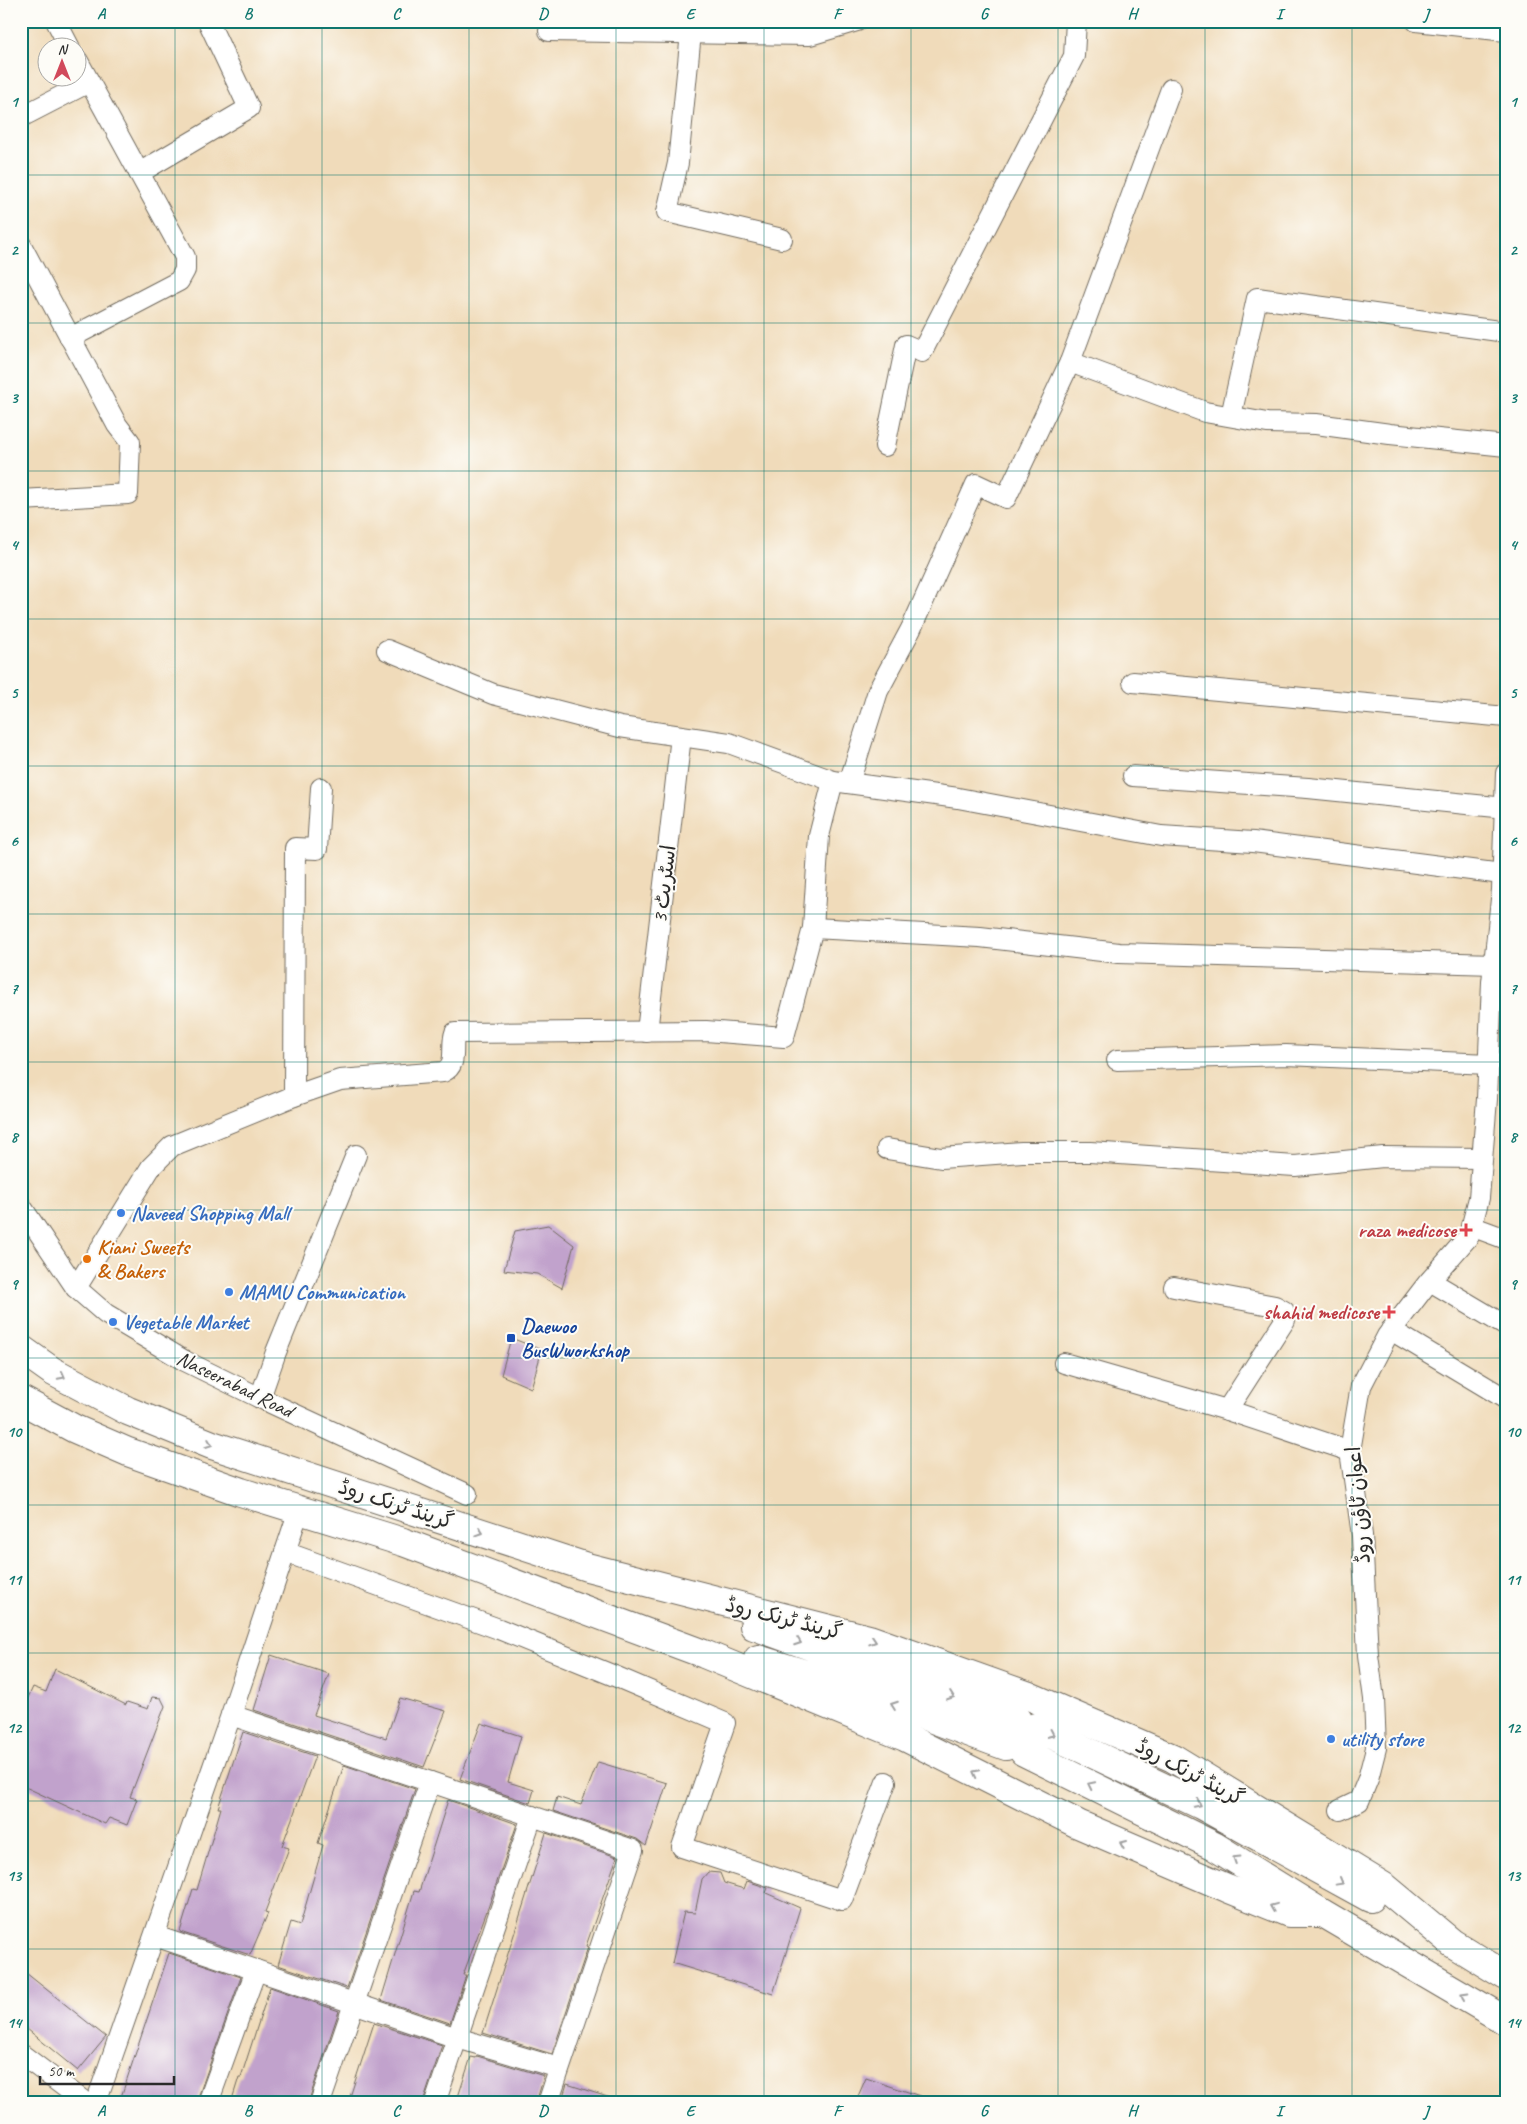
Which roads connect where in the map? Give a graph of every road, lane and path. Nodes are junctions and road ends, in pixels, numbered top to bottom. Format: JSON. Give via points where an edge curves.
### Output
{"nodes":[{"id":1,"x":56,"y":21,"type":"edge"},
{"id":2,"x":208,"y":21,"type":"edge"},
{"id":3,"x":857,"y":21,"type":"edge"},
{"id":4,"x":1076,"y":21,"type":"edge"},
{"id":5,"x":1416,"y":21,"type":"edge"},
{"id":6,"x":690,"y":27,"type":"edge"},
{"id":7,"x":549,"y":31,"type":"dead end"},
{"id":8,"x":1506,"y":31,"type":"edge"},
{"id":9,"x":65,"y":38,"type":"edge"},
{"id":10,"x":89,"y":82,"type":"joint"},
{"id":11,"x":1171,"y":89,"type":"dead end"},
{"id":12,"x":21,"y":116,"type":"edge"},
{"id":13,"x":139,"y":173,"type":"junction"},
{"id":14,"x":782,"y":239,"type":"dead end"},
{"id":15,"x":21,"y":245,"type":"edge"},
{"id":16,"x":1506,"y":332,"type":"edge"},
{"id":17,"x":70,"y":338,"type":"junction"},
{"id":18,"x":1070,"y":362,"type":"junction"},
{"id":19,"x":1232,"y":416,"type":"junction"},
{"id":20,"x":885,"y":446,"type":"dead end"},
{"id":21,"x":1506,"y":446,"type":"edge"},
{"id":22,"x":21,"y":500,"type":"edge"},
{"id":23,"x":387,"y":650,"type":"dead end"},
{"id":24,"x":1133,"y":682,"type":"dead end"},
{"id":25,"x":1506,"y":717,"type":"edge"},
{"id":26,"x":681,"y":736,"type":"junction"},
{"id":27,"x":1506,"y":773,"type":"edge"},
{"id":28,"x":1133,"y":776,"type":"dead end"},
{"id":29,"x":841,"y":782,"type":"junction"},
{"id":30,"x":321,"y":788,"type":"dead end"},
{"id":31,"x":1505,"y":808,"type":"edge"},
{"id":32,"x":1502,"y":874,"type":"junction"},
{"id":33,"x":813,"y":928,"type":"junction"},
{"id":34,"x":1494,"y":964,"type":"junction"},
{"id":35,"x":646,"y":1032,"type":"junction"},
{"id":36,"x":1118,"y":1060,"type":"dead end"},
{"id":37,"x":1489,"y":1064,"type":"junction"},
{"id":38,"x":294,"y":1096,"type":"junction"},
{"id":39,"x":887,"y":1149,"type":"dead end"},
{"id":40,"x":356,"y":1155,"type":"dead end"},
{"id":41,"x":1482,"y":1158,"type":"junction"},
{"id":42,"x":21,"y":1206,"type":"edge"},
{"id":43,"x":1471,"y":1226,"type":"junction"},
{"id":44,"x":28,"y":1233,"type":"edge"},
{"id":45,"x":1506,"y":1239,"type":"edge"},
{"id":46,"x":1430,"y":1281,"type":"junction"},
{"id":47,"x":1174,"y":1287,"type":"dead end"},
{"id":48,"x":76,"y":1288,"type":"junction"},
{"id":49,"x":1506,"y":1326,"type":"edge"},
{"id":50,"x":1392,"y":1330,"type":"junction"},
{"id":51,"x":21,"y":1349,"type":"edge"},
{"id":52,"x":1064,"y":1363,"type":"dead end"},
{"id":53,"x":260,"y":1398,"type":"junction"},
{"id":54,"x":1506,"y":1399,"type":"edge"},
{"id":55,"x":21,"y":1400,"type":"edge"},
{"id":56,"x":1227,"y":1410,"type":"junction"},
{"id":57,"x":1350,"y":1451,"type":"junction"},
{"id":58,"x":467,"y":1494,"type":"dead end"},
{"id":59,"x":299,"y":1510,"type":"junction"},
{"id":60,"x":285,"y":1552,"type":"junction"},
{"id":61,"x":587,"y":1567,"type":"junction"},
{"id":62,"x":704,"y":1654,"type":"junction"},
{"id":63,"x":231,"y":1715,"type":"junction"},
{"id":64,"x":430,"y":1782,"type":"junction"},
{"id":65,"x":886,"y":1782,"type":"dead end"},
{"id":66,"x":1340,"y":1810,"type":"dead end"},
{"id":67,"x":532,"y":1816,"type":"junction"},
{"id":68,"x":1322,"y":1913,"type":"junction"},
{"id":69,"x":155,"y":1936,"type":"junction"},
{"id":70,"x":1452,"y":1943,"type":"junction"},
{"id":71,"x":256,"y":1970,"type":"junction"},
{"id":72,"x":1506,"y":1976,"type":"edge"},
{"id":73,"x":354,"y":2004,"type":"junction"},
{"id":74,"x":1506,"y":2020,"type":"edge"},
{"id":75,"x":457,"y":2038,"type":"junction"},
{"id":76,"x":21,"y":2054,"type":"edge"},
{"id":77,"x":559,"y":2068,"type":"junction"},
{"id":78,"x":86,"y":2103,"type":"edge"},
{"id":79,"x":96,"y":2103,"type":"edge"},
{"id":80,"x":208,"y":2103,"type":"edge"},
{"id":81,"x":320,"y":2103,"type":"edge"},
{"id":82,"x":435,"y":2103,"type":"edge"},
{"id":83,"x":548,"y":2103,"type":"edge"}],
"edges":[{"from":1,"to":9,"type":"street"},
{"from":2,"to":13,"type":"street","via":[[249,108]]},
{"from":3,"to":6,"type":"street","via":[[810,35]]},
{"from":4,"to":20,"type":"street","via":[[1074,56],[922,352],[906,345]]},
{"from":5,"to":8,"type":"street"},
{"from":6,"to":7,"type":"street"},
{"from":6,"to":14,"type":"street","via":[[678,163],[667,212]]},
{"from":10,"to":12,"type":"street"},
{"from":10,"to":13,"type":"street"},
{"from":11,"to":18,"type":"street"},
{"from":13,"to":17,"type":"street","via":[[185,257],[185,270],[179,281]]},
{"from":15,"to":17,"type":"street"},
{"from":16,"to":19,"type":"street","via":[[1257,298]]},
{"from":17,"to":22,"type":"street","via":[[117,425],[130,442],[128,494]]},
{"from":18,"to":19,"type":"street","via":[[1205,412]]},
{"from":18,"to":29,"type":"street","via":[[1006,498],[976,484],[911,628],[878,691]]},
{"from":19,"to":21,"type":"street","via":[[1266,423],[1316,424]]},
{"from":23,"to":26,"type":"street","via":[[493,694],[620,726]]},
{"from":24,"to":25,"type":"street"},
{"from":26,"to":29,"type":"street","via":[[729,743]]},
{"from":26,"to":35,"type":"street","name":"اسٹریٹ 3"},
{"from":27,"to":31,"type":"street","name":"اعوان ٹاؤن روڈ"},
{"from":28,"to":31,"type":"street","via":[[1308,788]]},
{"from":29,"to":32,"type":"street","via":[[958,798],[1162,836],[1253,842]]},
{"from":29,"to":33,"type":"street","via":[[819,836]]},
{"from":30,"to":38,"type":"street","via":[[317,848],[295,848]]},
{"from":31,"to":32,"type":"street","name":"اعوان ٹاؤن روڈ"},
{"from":32,"to":34,"type":"street","name":"اعوان ٹاؤن روڈ"},
{"from":33,"to":34,"type":"street","via":[[980,937],[1119,953]]},
{"from":33,"to":35,"type":"street","via":[[784,1037],[706,1031]]},
{"from":34,"to":37,"type":"street","name":"اعوان ٹاؤن روڈ"},
{"from":35,"to":38,"type":"street","via":[[464,1031],[455,1033],[452,1040],[453,1062],[450,1069],[443,1072],[340,1080]]},
{"from":36,"to":37,"type":"street","via":[[1286,1055]]},
{"from":37,"to":41,"type":"street","name":"اعوان ٹاؤن روڈ"},
{"from":38,"to":48,"type":"street","via":[[172,1146],[151,1167]]},
{"from":39,"to":41,"type":"street","via":[[941,1158],[1022,1152],[1090,1152],[1295,1166],[1382,1157]]},
{"from":40,"to":53,"type":"street"},
{"from":41,"to":43,"type":"street","name":"اعوان ٹاؤن روڈ","via":[[1479,1198]]},
{"from":42,"to":44,"type":"street","name":"Naseerabad Road"},
{"from":43,"to":45,"type":"street"},
{"from":43,"to":46,"type":"street","name":"اعوان ٹاؤن روڈ","via":[[1469,1236]]},
{"from":44,"to":48,"type":"street","name":"Naseerabad Road"},
{"from":46,"to":49,"type":"street"},
{"from":46,"to":50,"type":"street","name":"اعوان ٹاؤن روڈ"},
{"from":47,"to":56,"type":"street","via":[[1275,1306],[1284,1311],[1285,1320]]},
{"from":48,"to":53,"type":"street","name":"Naseerabad Road","via":[[106,1314],[184,1361]]},
{"from":50,"to":54,"type":"street"},
{"from":50,"to":57,"type":"street","name":"اعوان ٹاؤن روڈ","via":[[1361,1386]]},
{"from":51,"to":61,"type":"highway","name":"گرینڈ ٹرنک روڈ","one_way":true,"via":[[52,1371],[128,1410],[212,1445]]},
{"from":52,"to":56,"type":"street"},
{"from":53,"to":58,"type":"street","name":"Naseerabad Road"},
{"from":55,"to":59,"type":"highway","name":"گرینڈ ٹرنک روڈ","via":[[128,1452]]},
{"from":56,"to":57,"type":"street"},
{"from":57,"to":66,"type":"street","name":"اعوان ٹاؤن روڈ","via":[[1362,1535],[1376,1748],[1359,1801]]},
{"from":59,"to":60,"type":"street"},
{"from":59,"to":62,"type":"highway","name":"گرینڈ ٹرنک روڈ","via":[[403,1542]]},
{"from":60,"to":63,"type":"street"},
{"from":60,"to":65,"type":"street","via":[[499,1629],[725,1724],[682,1847],[842,1900]]},
{"from":61,"to":62,"type":"highway","one_way":true,"via":[[1017,1720],[1020,1729],[1014,1742],[1006,1746],[755,1658]]},
{"from":61,"to":70,"type":"highway","name":"گرینڈ ٹرنک روڈ","one_way":true,"via":[[869,1639],[1029,1696],[1173,1758],[1386,1888]]},
{"from":68,"to":62,"type":"highway","name":"گرینڈ ٹرنک روڈ","one_way":true,"via":[[1289,1913],[1227,1888],[1078,1824],[905,1737]]},
{"from":63,"to":64,"type":"street"},
{"from":63,"to":69,"type":"street"},
{"from":64,"to":67,"type":"street"},
{"from":64,"to":73,"type":"street"},
{"from":67,"to":75,"type":"street"},
{"from":67,"to":77,"type":"street","via":[[633,1850]]},
{"from":68,"to":70,"type":"highway","one_way":true,"via":[[1214,1846],[1024,1752],[1024,1735],[1028,1729],[1036,1727],[1201,1805]]},
{"from":74,"to":68,"type":"highway","one_way":true},
{"from":69,"to":71,"type":"street"},
{"from":69,"to":79,"type":"street"},
{"from":70,"to":72,"type":"highway","name":"گرینڈ ٹرنک روڈ"},
{"from":71,"to":73,"type":"street"},
{"from":71,"to":80,"type":"street"},
{"from":73,"to":75,"type":"street"},
{"from":73,"to":81,"type":"street"},
{"from":75,"to":77,"type":"street"},
{"from":75,"to":82,"type":"street"},
{"from":76,"to":78,"type":"street"},
{"from":77,"to":83,"type":"street"}]}
